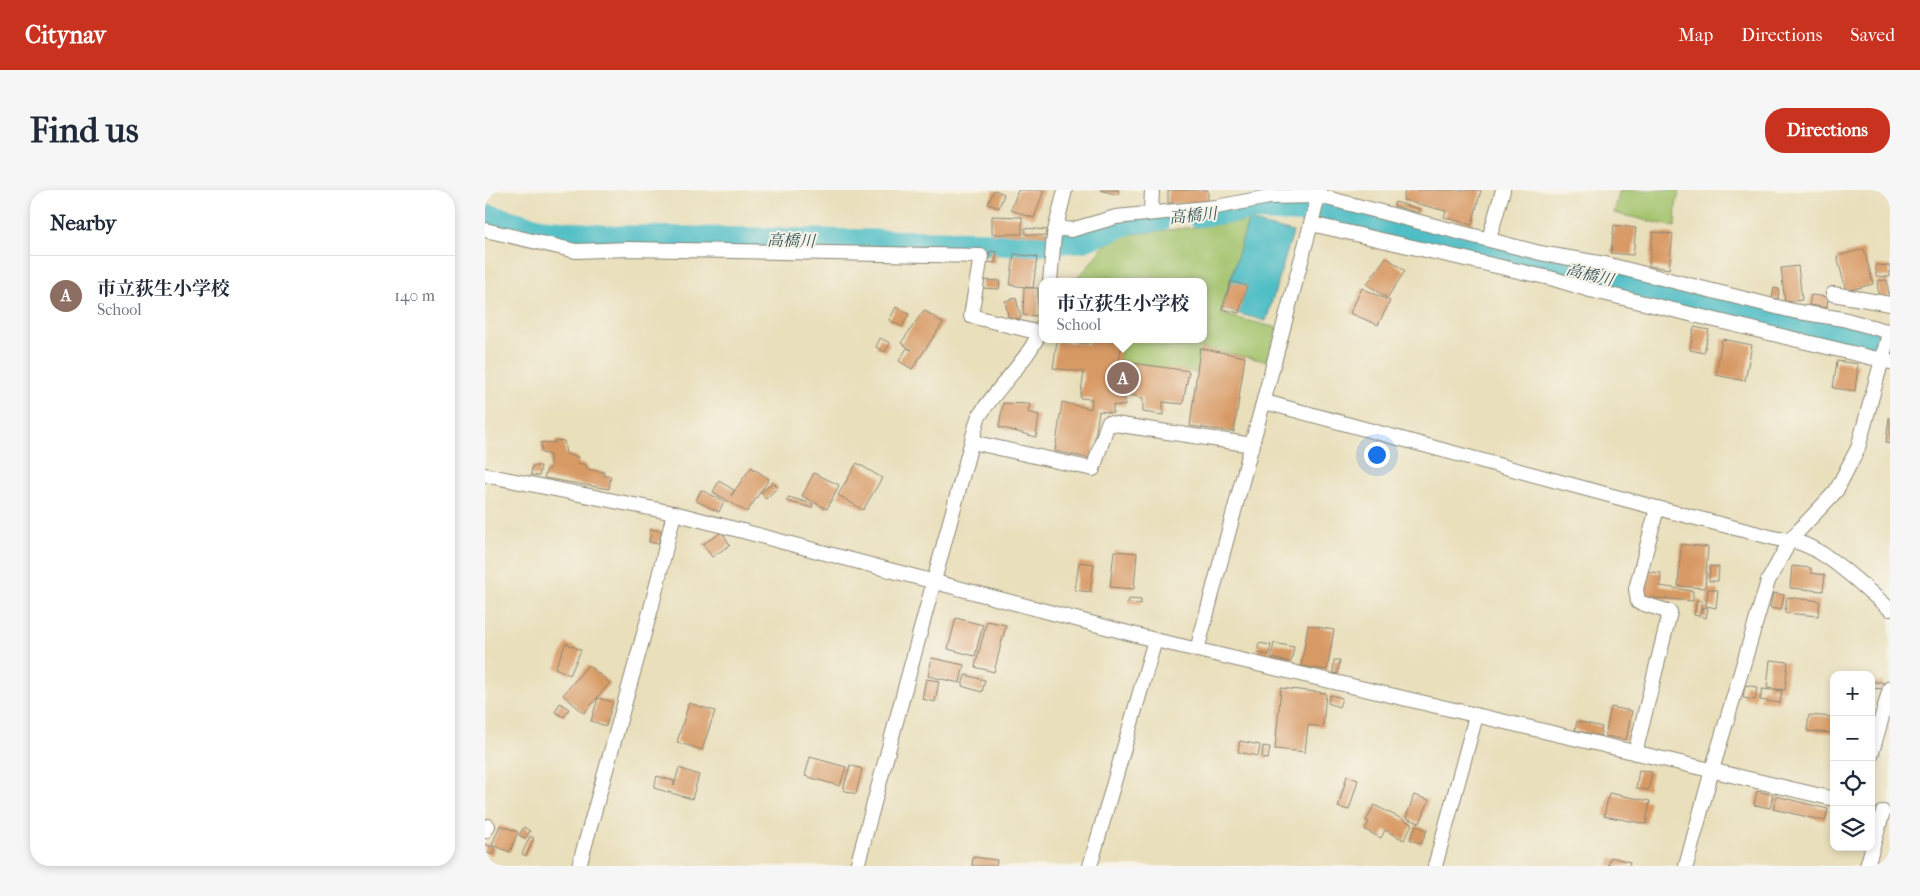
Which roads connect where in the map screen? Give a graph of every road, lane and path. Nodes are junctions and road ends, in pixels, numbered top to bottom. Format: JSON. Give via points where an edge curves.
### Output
{"nodes":[{"id":1,"x":1065,"y":190,"type":"edge"},
{"id":2,"x":1152,"y":190,"type":"edge"},
{"id":3,"x":1503,"y":190,"type":"edge"},
{"id":4,"x":1319,"y":193,"type":"edge"},
{"id":5,"x":1151,"y":212,"type":"junction"},
{"id":6,"x":1311,"y":224,"type":"junction"},
{"id":7,"x":1056,"y":228,"type":"junction"},
{"id":8,"x":485,"y":230,"type":"edge"},
{"id":9,"x":1489,"y":240,"type":"junction"},
{"id":10,"x":1050,"y":278,"type":"edge"},
{"id":11,"x":1833,"y":294,"type":"dead end"},
{"id":12,"x":1890,"y":304,"type":"edge"},
{"id":13,"x":1039,"y":329,"type":"edge"},
{"id":14,"x":1890,"y":331,"type":"edge"},
{"id":15,"x":1039,"y":333,"type":"edge"},
{"id":16,"x":1886,"y":361,"type":"edge"},
{"id":17,"x":1265,"y":402,"type":"junction"},
{"id":18,"x":972,"y":442,"type":"junction"},
{"id":19,"x":1253,"y":445,"type":"junction"},
{"id":20,"x":485,"y":475,"type":"edge"},
{"id":21,"x":1657,"y":508,"type":"junction"},
{"id":22,"x":674,"y":513,"type":"junction"},
{"id":23,"x":1791,"y":539,"type":"junction"},
{"id":24,"x":935,"y":582,"type":"junction"},
{"id":25,"x":1890,"y":609,"type":"edge"},
{"id":26,"x":1155,"y":640,"type":"junction"},
{"id":27,"x":1197,"y":650,"type":"junction"},
{"id":28,"x":1890,"y":688,"type":"edge"},
{"id":29,"x":1476,"y":716,"type":"junction"},
{"id":30,"x":1875,"y":742,"type":"edge"},
{"id":31,"x":1635,"y":752,"type":"junction"},
{"id":32,"x":1711,"y":770,"type":"junction"},
{"id":33,"x":1830,"y":798,"type":"edge"},
{"id":34,"x":1882,"y":811,"type":"edge"},
{"id":35,"x":579,"y":866,"type":"edge"},
{"id":36,"x":857,"y":866,"type":"edge"},
{"id":37,"x":1090,"y":866,"type":"edge"},
{"id":38,"x":1435,"y":866,"type":"edge"},
{"id":39,"x":1686,"y":866,"type":"edge"},
{"id":40,"x":1867,"y":866,"type":"edge"}],
"edges":[{"from":1,"to":7,"type":"street"},
{"from":2,"to":5,"type":"street"},
{"from":3,"to":9,"type":"street"},
{"from":4,"to":5,"type":"street"},
{"from":4,"to":6,"type":"street"},
{"from":4,"to":9,"type":"street"},
{"from":5,"to":7,"type":"street","via":[[1116,217],[1071,230]]},
{"from":6,"to":16,"type":"street","via":[[1554,279]]},
{"from":6,"to":17,"type":"street"},
{"from":7,"to":10,"type":"street"},
{"from":8,"to":13,"type":"street","via":[[576,251],[629,249],[981,256],[971,316]]},
{"from":9,"to":14,"type":"street"},
{"from":11,"to":12,"type":"street"},
{"from":14,"to":16,"type":"street"},
{"from":15,"to":18,"type":"street","via":[[1031,351],[991,397],[978,418]]},
{"from":16,"to":23,"type":"street","via":[[1858,448],[1836,491]]},
{"from":17,"to":19,"type":"street"},
{"from":17,"to":21,"type":"street"},
{"from":18,"to":19,"type":"street","via":[[1093,469],[1108,423]]},
{"from":18,"to":24,"type":"street"},
{"from":19,"to":27,"type":"street"},
{"from":20,"to":22,"type":"street"},
{"from":21,"to":23,"type":"street","via":[[1779,539]]},
{"from":21,"to":31,"type":"street","via":[[1636,589],[1638,602],[1670,612]]},
{"from":22,"to":24,"type":"street"},
{"from":22,"to":35,"type":"street","via":[[652,605]]},
{"from":23,"to":25,"type":"street","via":[[1817,549]]},
{"from":23,"to":32,"type":"street","via":[[1768,581]]},
{"from":24,"to":26,"type":"street"},
{"from":24,"to":36,"type":"street"},
{"from":26,"to":27,"type":"street"},
{"from":26,"to":37,"type":"street"},
{"from":27,"to":29,"type":"street"},
{"from":28,"to":30,"type":"street"},
{"from":29,"to":31,"type":"street"},
{"from":29,"to":38,"type":"street"},
{"from":31,"to":32,"type":"street"},
{"from":32,"to":33,"type":"street"},
{"from":32,"to":39,"type":"street"},
{"from":34,"to":40,"type":"street"}]}
